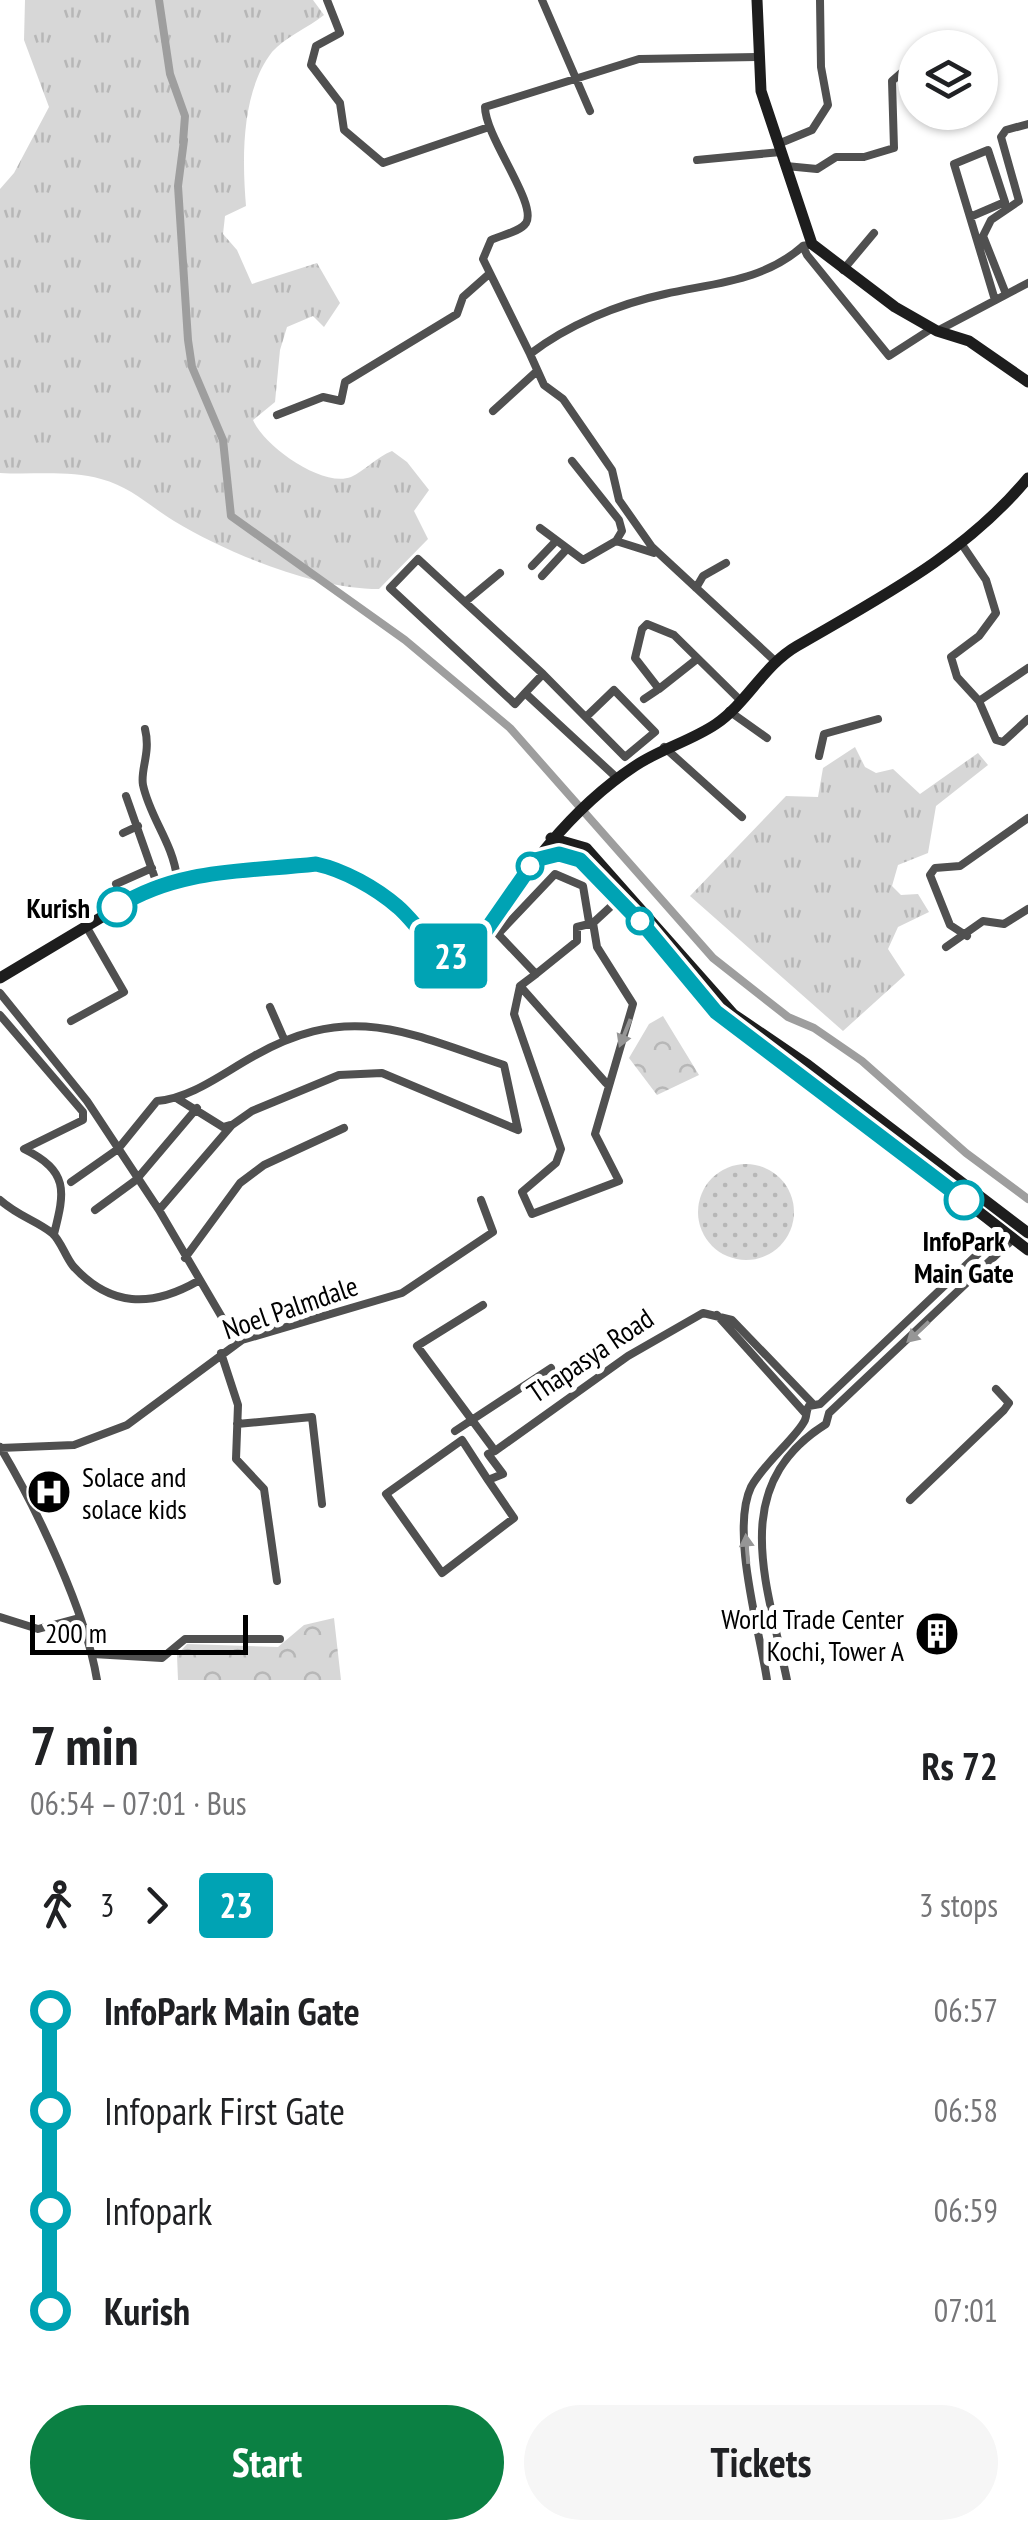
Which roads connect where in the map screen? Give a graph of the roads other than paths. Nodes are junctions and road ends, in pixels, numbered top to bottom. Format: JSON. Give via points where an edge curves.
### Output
{"nodes":[{"id":1,"x":327,"y":0,"type":"edge"},
{"id":2,"x":542,"y":0,"type":"edge"},
{"id":3,"x":757,"y":0,"type":"edge"},
{"id":4,"x":820,"y":0,"type":"edge"},
{"id":5,"x":757,"y":57,"type":"junction"},
{"id":6,"x":898,"y":76,"type":"edge"},
{"id":7,"x":575,"y":78,"type":"junction"},
{"id":8,"x":590,"y":111,"type":"dead end"},
{"id":9,"x":1028,"y":124,"type":"edge"},
{"id":10,"x":489,"y":127,"type":"junction"},
{"id":11,"x":780,"y":148,"type":"junction"},
{"id":12,"x":697,"y":160,"type":"dead end"},
{"id":13,"x":786,"y":166,"type":"junction"},
{"id":14,"x":970,"y":217,"type":"junction"},
{"id":15,"x":874,"y":233,"type":"dead end"},
{"id":16,"x":808,"y":245,"type":"junction"},
{"id":17,"x":843,"y":270,"type":"junction"},
{"id":18,"x":489,"y":274,"type":"junction"},
{"id":19,"x":1028,"y":282,"type":"edge"},
{"id":20,"x":1006,"y":294,"type":"junction"},
{"id":21,"x":995,"y":300,"type":"junction"},
{"id":22,"x":935,"y":329,"type":"junction"},
{"id":23,"x":530,"y":354,"type":"junction"},
{"id":24,"x":537,"y":371,"type":"junction"},
{"id":25,"x":1028,"y":382,"type":"edge"},
{"id":26,"x":494,"y":412,"type":"dead end"},
{"id":27,"x":277,"y":415,"type":"dead end"},
{"id":28,"x":572,"y":461,"type":"dead end"},
{"id":29,"x":1028,"y":478,"type":"edge"},
{"id":30,"x":540,"y":528,"type":"dead end"},
{"id":31,"x":555,"y":542,"type":"junction"},
{"id":32,"x":616,"y":542,"type":"junction"},
{"id":33,"x":961,"y":543,"type":"junction"},
{"id":34,"x":566,"y":550,"type":"junction"},
{"id":35,"x":658,"y":554,"type":"junction"},
{"id":36,"x":726,"y":563,"type":"dead end"},
{"id":37,"x":532,"y":566,"type":"dead end"},
{"id":38,"x":500,"y":573,"type":"dead end"},
{"id":39,"x":542,"y":576,"type":"dead end"},
{"id":40,"x":696,"y":588,"type":"junction"},
{"id":41,"x":465,"y":602,"type":"junction"},
{"id":42,"x":697,"y":659,"type":"junction"},
{"id":43,"x":776,"y":662,"type":"junction"},
{"id":44,"x":1028,"y":668,"type":"edge"},
{"id":45,"x":543,"y":674,"type":"junction"},
{"id":46,"x":604,"y":681,"type":"dead end"},
{"id":47,"x":659,"y":688,"type":"junction"},
{"id":48,"x":614,"y":690,"type":"junction"},
{"id":49,"x":525,"y":693,"type":"junction"},
{"id":50,"x":644,"y":699,"type":"dead end"},
{"id":51,"x":741,"y":700,"type":"junction"},
{"id":52,"x":979,"y":701,"type":"junction"},
{"id":53,"x":730,"y":711,"type":"junction"},
{"id":54,"x":586,"y":717,"type":"junction"},
{"id":55,"x":1028,"y":718,"type":"edge"},
{"id":56,"x":878,"y":719,"type":"dead end"},
{"id":57,"x":145,"y":729,"type":"dead end"},
{"id":58,"x":768,"y":738,"type":"dead end"},
{"id":59,"x":664,"y":747,"type":"junction"},
{"id":60,"x":819,"y":756,"type":"dead end"},
{"id":61,"x":617,"y":778,"type":"junction"},
{"id":62,"x":126,"y":796,"type":"dead end"},
{"id":63,"x":570,"y":817,"type":"junction"},
{"id":64,"x":742,"y":817,"type":"dead end"},
{"id":65,"x":1028,"y":818,"type":"edge"},
{"id":66,"x":138,"y":826,"type":"junction"},
{"id":67,"x":124,"y":833,"type":"dead end"},
{"id":68,"x":551,"y":838,"type":"junction"},
{"id":69,"x":586,"y":848,"type":"junction"},
{"id":70,"x":535,"y":860,"type":"junction"},
{"id":71,"x":152,"y":868,"type":"junction"},
{"id":72,"x":177,"y":878,"type":"junction"},
{"id":73,"x":116,"y":884,"type":"dead end"},
{"id":74,"x":158,"y":884,"type":"junction"},
{"id":75,"x":620,"y":898,"type":"junction"},
{"id":76,"x":1028,"y":910,"type":"edge"},
{"id":77,"x":591,"y":922,"type":"junction"},
{"id":78,"x":86,"y":926,"type":"junction"},
{"id":79,"x":967,"y":936,"type":"junction"},
{"id":80,"x":594,"y":937,"type":"junction"},
{"id":81,"x":576,"y":941,"type":"junction"},
{"id":82,"x":946,"y":947,"type":"dead end"},
{"id":83,"x":674,"y":955,"type":"junction"},
{"id":84,"x":536,"y":974,"type":"junction"},
{"id":85,"x":0,"y":978,"type":"edge"},
{"id":86,"x":520,"y":986,"type":"junction"},
{"id":87,"x":0,"y":993,"type":"edge"},
{"id":88,"x":270,"y":1007,"type":"dead end"},
{"id":89,"x":0,"y":1015,"type":"edge"},
{"id":90,"x":71,"y":1021,"type":"dead end"},
{"id":91,"x":284,"y":1039,"type":"junction"},
{"id":92,"x":606,"y":1083,"type":"junction"},
{"id":93,"x":178,"y":1099,"type":"junction"},
{"id":94,"x":196,"y":1108,"type":"junction"},
{"id":95,"x":232,"y":1125,"type":"junction"},
{"id":96,"x":344,"y":1128,"type":"dead end"},
{"id":97,"x":118,"y":1149,"type":"junction"},
{"id":98,"x":136,"y":1180,"type":"junction"},
{"id":99,"x":71,"y":1182,"type":"dead end"},
{"id":100,"x":0,"y":1200,"type":"edge"},
{"id":101,"x":480,"y":1200,"type":"dead end"},
{"id":102,"x":94,"y":1210,"type":"dead end"},
{"id":103,"x":159,"y":1210,"type":"junction"},
{"id":104,"x":1028,"y":1233,"type":"edge"},
{"id":105,"x":54,"y":1234,"type":"junction"},
{"id":106,"x":1008,"y":1235,"type":"junction"},
{"id":107,"x":1028,"y":1250,"type":"edge"},
{"id":108,"x":185,"y":1258,"type":"junction"},
{"id":109,"x":198,"y":1281,"type":"junction"},
{"id":110,"x":483,"y":1305,"type":"dead end"},
{"id":111,"x":717,"y":1315,"type":"junction"},
{"id":112,"x":237,"y":1344,"type":"junction"},
{"id":113,"x":221,"y":1353,"type":"junction"},
{"id":114,"x":551,"y":1368,"type":"dead end"},
{"id":115,"x":996,"y":1389,"type":"dead end"},
{"id":116,"x":816,"y":1404,"type":"junction"},
{"id":117,"x":829,"y":1413,"type":"junction"},
{"id":118,"x":805,"y":1416,"type":"junction"},
{"id":119,"x":472,"y":1420,"type":"junction"},
{"id":120,"x":237,"y":1424,"type":"junction"},
{"id":121,"x":814,"y":1428,"type":"junction"},
{"id":122,"x":455,"y":1430,"type":"dead end"},
{"id":123,"x":0,"y":1448,"type":"edge"},
{"id":124,"x":495,"y":1451,"type":"junction"},
{"id":125,"x":488,"y":1480,"type":"junction"},
{"id":126,"x":910,"y":1500,"type":"dead end"},
{"id":127,"x":322,"y":1504,"type":"dead end"},
{"id":128,"x":277,"y":1581,"type":"dead end"},
{"id":129,"x":1,"y":1618,"type":"edge"},
{"id":130,"x":79,"y":1618,"type":"junction"},
{"id":131,"x":280,"y":1639,"type":"dead end"},
{"id":132,"x":93,"y":1654,"type":"junction"},
{"id":133,"x":97,"y":1680,"type":"edge"},
{"id":134,"x":767,"y":1680,"type":"edge"},
{"id":135,"x":788,"y":1680,"type":"edge"}],
"edges":[{"from":1,"to":10,"type":"street","via":[[340,33],[316,46],[311,65],[340,103],[344,130],[383,163]]},
{"from":2,"to":7,"type":"street"},
{"from":3,"to":5,"type":"main road"},
{"from":4,"to":11,"type":"street","via":[[828,105],[812,130]]},
{"from":5,"to":7,"type":"street","via":[[660,55]]},
{"from":5,"to":11,"type":"main road"},
{"from":6,"to":13,"type":"street","via":[[892,81],[894,148],[864,158],[836,157],[817,169]]},
{"from":7,"to":8,"type":"street"},
{"from":7,"to":10,"type":"street","via":[[485,107]]},
{"from":9,"to":20,"type":"street","via":[[1001,137],[1020,201],[991,220],[983,236]]},
{"from":10,"to":18,"type":"street","via":[[523,195],[528,220],[484,250]]},
{"from":11,"to":12,"type":"street"},
{"from":11,"to":13,"type":"main road"},
{"from":13,"to":16,"type":"main road"},
{"from":14,"to":14,"type":"street","via":[[954,164],[988,150],[1006,202]]},
{"from":14,"to":21,"type":"street"},
{"from":15,"to":17,"type":"street"},
{"from":16,"to":17,"type":"main road"},
{"from":16,"to":22,"type":"street","via":[[889,356]]},
{"from":16,"to":23,"type":"street","via":[[770,268],[579,324]]},
{"from":17,"to":22,"type":"main road"},
{"from":18,"to":23,"type":"street"},
{"from":18,"to":27,"type":"street","via":[[463,297],[458,314],[345,382],[340,401],[323,398]]},
{"from":19,"to":20,"type":"street"},
{"from":20,"to":21,"type":"street"},
{"from":21,"to":22,"type":"street"},
{"from":22,"to":25,"type":"main road","via":[[970,340]]},
{"from":23,"to":24,"type":"street"},
{"from":24,"to":26,"type":"street"},
{"from":24,"to":35,"type":"street","via":[[612,470],[629,518]]},
{"from":28,"to":32,"type":"street","via":[[619,520]]},
{"from":29,"to":33,"type":"main road"},
{"from":30,"to":31,"type":"street"},
{"from":31,"to":34,"type":"street"},
{"from":31,"to":37,"type":"street"},
{"from":32,"to":34,"type":"street","via":[[583,560]]},
{"from":32,"to":35,"type":"street"},
{"from":33,"to":43,"type":"main road","via":[[931,570]]},
{"from":33,"to":52,"type":"street","via":[[986,580],[996,613],[952,657],[957,677]]},
{"from":34,"to":39,"type":"street"},
{"from":35,"to":40,"type":"street"},
{"from":36,"to":40,"type":"street"},
{"from":38,"to":41,"type":"street"},
{"from":40,"to":43,"type":"street"},
{"from":41,"to":45,"type":"street"},
{"from":41,"to":49,"type":"street","via":[[418,559],[390,588],[515,704]]},
{"from":42,"to":47,"type":"street"},
{"from":42,"to":47,"type":"street","via":[[674,635],[647,624],[635,658]]},
{"from":42,"to":51,"type":"street"},
{"from":43,"to":51,"type":"main road"},
{"from":44,"to":52,"type":"street"},
{"from":45,"to":49,"type":"street"},
{"from":45,"to":54,"type":"street"},
{"from":46,"to":48,"type":"street"},
{"from":47,"to":50,"type":"street"},
{"from":48,"to":54,"type":"street"},
{"from":48,"to":54,"type":"street","via":[[655,732],[625,757]]},
{"from":49,"to":61,"type":"street"},
{"from":51,"to":53,"type":"main road"},
{"from":52,"to":55,"type":"street","via":[[1002,743]]},
{"from":53,"to":58,"type":"street"},
{"from":53,"to":59,"type":"main road"},
{"from":56,"to":60,"type":"street","via":[[824,734]]},
{"from":57,"to":72,"type":"street","via":[[150,752],[142,784]]},
{"from":59,"to":61,"type":"main road"},
{"from":59,"to":64,"type":"street"},
{"from":61,"to":63,"type":"main road"},
{"from":62,"to":66,"type":"street"},
{"from":63,"to":68,"type":"main road"},
{"from":63,"to":69,"type":"main road"},
{"from":65,"to":79,"type":"street","via":[[960,866],[935,868],[930,875],[950,925]]},
{"from":66,"to":67,"type":"street"},
{"from":66,"to":71,"type":"street"},
{"from":68,"to":69,"type":"main road"},
{"from":68,"to":70,"type":"main road"},
{"from":69,"to":83,"type":"main road"},
{"from":70,"to":72,"type":"main road","via":[[480,939],[457,956],[443,952],[389,900],[332,867]]},
{"from":70,"to":75,"type":"main road","via":[[559,854],[580,860]]},
{"from":71,"to":73,"type":"street"},
{"from":71,"to":74,"type":"street"},
{"from":72,"to":74,"type":"main road"},
{"from":74,"to":78,"type":"main road"},
{"from":75,"to":77,"type":"street"},
{"from":75,"to":83,"type":"main road"},
{"from":76,"to":79,"type":"street","via":[[1004,924],[983,921]]},
{"from":77,"to":80,"type":"street"},
{"from":77,"to":81,"type":"street","via":[[577,927]]},
{"from":77,"to":84,"type":"street","via":[[578,880],[547,877],[498,934]]},
{"from":78,"to":85,"type":"main road"},
{"from":78,"to":90,"type":"street","via":[[124,992]]},
{"from":79,"to":82,"type":"street"},
{"from":80,"to":81,"type":"street"},
{"from":80,"to":92,"type":"street","one_way":true,"via":[[633,1004]]},
{"from":81,"to":84,"type":"street"},
{"from":83,"to":104,"type":"main road","via":[[733,1014]]},
{"from":83,"to":106,"type":"main road","via":[[726,1022]]},
{"from":84,"to":86,"type":"street"},
{"from":86,"to":92,"type":"street"},
{"from":86,"to":92,"type":"street","via":[[514,1014],[561,1150],[522,1192],[532,1214],[619,1181],[595,1134]]},
{"from":87,"to":97,"type":"street","via":[[88,1101]]},
{"from":88,"to":91,"type":"street"},
{"from":89,"to":105,"type":"street","via":[[83,1112],[68,1132],[24,1149],[59,1175],[63,1198]]},
{"from":91,"to":93,"type":"street"},
{"from":91,"to":95,"type":"street","via":[[311,1030],[385,1025],[504,1065],[518,1130],[382,1072],[318,1082]]},
{"from":93,"to":94,"type":"street"},
{"from":93,"to":97,"type":"street","via":[[157,1101]]},
{"from":94,"to":95,"type":"street","via":[[223,1127]]},
{"from":94,"to":98,"type":"street"},
{"from":95,"to":103,"type":"street"},
{"from":96,"to":108,"type":"street","via":[[240,1183]]},
{"from":97,"to":98,"type":"street"},
{"from":97,"to":99,"type":"street"},
{"from":98,"to":102,"type":"street"},
{"from":98,"to":103,"type":"street"},
{"from":100,"to":105,"type":"street"},
{"from":101,"to":112,"type":"street","name":"Noel Palmdale","via":[[494,1232],[402,1293]]},
{"from":103,"to":108,"type":"street"},
{"from":105,"to":109,"type":"street","via":[[72,1264],[104,1294],[146,1300]]},
{"from":106,"to":107,"type":"main road"},
{"from":106,"to":116,"type":"street"},
{"from":106,"to":117,"type":"street","one_way":true},
{"from":108,"to":109,"type":"street"},
{"from":109,"to":112,"type":"street"},
{"from":110,"to":119,"type":"street","via":[[417,1346]]},
{"from":111,"to":116,"type":"street","via":[[732,1320]]},
{"from":111,"to":118,"type":"street"},
{"from":111,"to":124,"type":"street","name":"Thapasya Road","via":[[692,1316]]},
{"from":112,"to":113,"type":"street","name":"Noel Palmdale"},
{"from":113,"to":120,"type":"street","via":[[238,1405]]},
{"from":113,"to":123,"type":"street","name":"Noel Palmdale","via":[[127,1425],[74,1445]]},
{"from":114,"to":119,"type":"street"},
{"from":115,"to":126,"type":"street","via":[[1009,1404]]},
{"from":116,"to":117,"type":"street"},
{"from":116,"to":118,"type":"street"},
{"from":117,"to":121,"type":"street","via":[[826,1424]]},
{"from":118,"to":121,"type":"street"},
{"from":134,"to":118,"type":"street","one_way":true,"via":[[745,1511],[765,1465]]},
{"from":119,"to":122,"type":"street"},
{"from":119,"to":124,"type":"street"},
{"from":120,"to":127,"type":"street","via":[[312,1417]]},
{"from":120,"to":128,"type":"street","via":[[236,1459],[264,1489]]},
{"from":121,"to":135,"type":"street","via":[[774,1477],[759,1519]]},
{"from":123,"to":130,"type":"street"},
{"from":124,"to":125,"type":"street","via":[[488,1454],[503,1474]]},
{"from":125,"to":125,"type":"street","via":[[514,1518],[442,1573],[386,1494],[462,1440]]},
{"from":129,"to":130,"type":"street","via":[[38,1629]]},
{"from":130,"to":132,"type":"street"},
{"from":131,"to":132,"type":"street","via":[[184,1639],[162,1658]]},
{"from":132,"to":133,"type":"street"}]}
